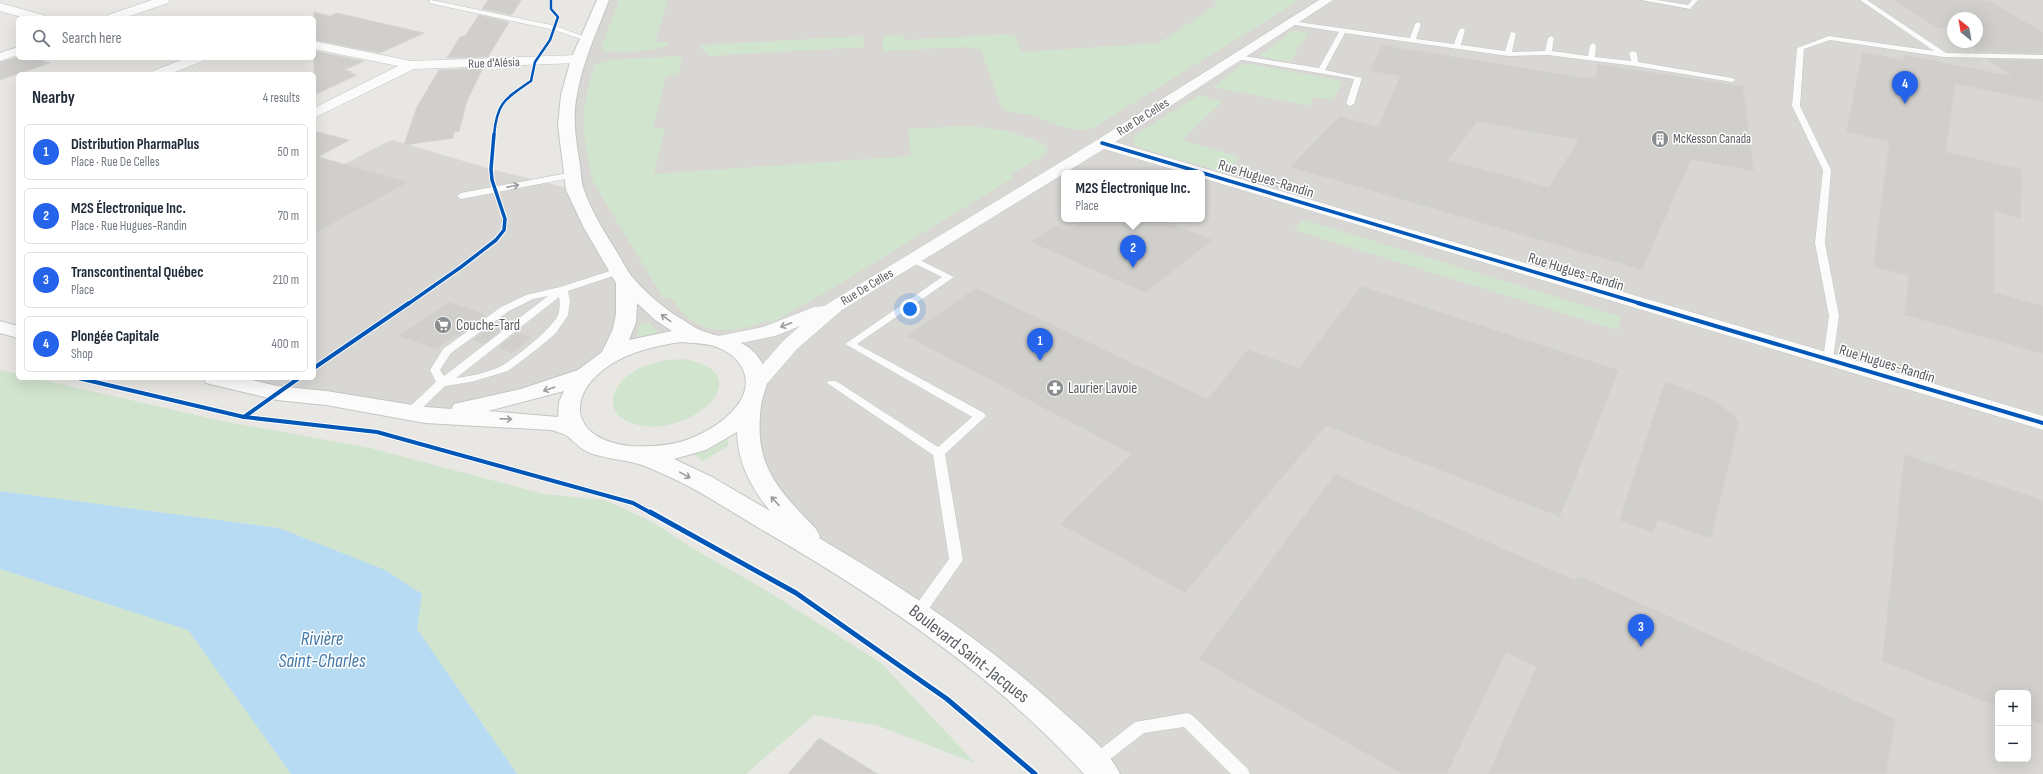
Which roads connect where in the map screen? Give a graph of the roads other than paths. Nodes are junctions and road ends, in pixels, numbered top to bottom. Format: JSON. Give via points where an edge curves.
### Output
{"nodes":[{"id":1,"x":164,"y":0,"type":"edge"},
{"id":2,"x":603,"y":0,"type":"edge"},
{"id":3,"x":1327,"y":0,"type":"edge"},
{"id":4,"x":1644,"y":0,"type":"edge"},
{"id":5,"x":1696,"y":0,"type":"edge"},
{"id":6,"x":1863,"y":0,"type":"edge"},
{"id":7,"x":431,"y":2,"type":"dead end"},
{"id":8,"x":0,"y":7,"type":"edge"},
{"id":9,"x":32,"y":16,"type":"edge"},
{"id":10,"x":118,"y":16,"type":"edge"},
{"id":11,"x":1291,"y":23,"type":"junction"},
{"id":12,"x":1418,"y":24,"type":"dead end"},
{"id":13,"x":1462,"y":30,"type":"dead end"},
{"id":14,"x":1343,"y":31,"type":"junction"},
{"id":15,"x":1513,"y":33,"type":"dead end"},
{"id":16,"x":1551,"y":38,"type":"dead end"},
{"id":17,"x":587,"y":39,"type":"junction"},
{"id":18,"x":1412,"y":41,"type":"junction"},
{"id":19,"x":316,"y":45,"type":"edge"},
{"id":20,"x":1593,"y":45,"type":"dead end"},
{"id":21,"x":1457,"y":47,"type":"junction"},
{"id":22,"x":16,"y":52,"type":"edge"},
{"id":23,"x":1548,"y":53,"type":"junction"},
{"id":24,"x":1633,"y":53,"type":"dead end"},
{"id":25,"x":1508,"y":54,"type":"junction"},
{"id":26,"x":1944,"y":55,"type":"junction"},
{"id":27,"x":0,"y":57,"type":"edge"},
{"id":28,"x":1236,"y":57,"type":"junction"},
{"id":29,"x":2043,"y":57,"type":"edge"},
{"id":30,"x":578,"y":59,"type":"junction"},
{"id":31,"x":1591,"y":59,"type":"junction"},
{"id":32,"x":193,"y":60,"type":"edge"},
{"id":33,"x":1635,"y":64,"type":"junction"},
{"id":34,"x":411,"y":65,"type":"junction"},
{"id":35,"x":1321,"y":71,"type":"junction"},
{"id":36,"x":163,"y":72,"type":"edge"},
{"id":37,"x":1732,"y":80,"type":"dead end"},
{"id":38,"x":1350,"y":104,"type":"dead end"},
{"id":39,"x":316,"y":113,"type":"edge"},
{"id":40,"x":1102,"y":143,"type":"junction"},
{"id":41,"x":1193,"y":170,"type":"edge"},
{"id":42,"x":1205,"y":174,"type":"edge"},
{"id":43,"x":573,"y":175,"type":"junction"},
{"id":44,"x":461,"y":196,"type":"dead end"},
{"id":45,"x":912,"y":259,"type":"junction"},
{"id":46,"x":622,"y":277,"type":"junction"},
{"id":47,"x":563,"y":288,"type":"junction"},
{"id":48,"x":835,"y":306,"type":"junction"},
{"id":49,"x":0,"y":327,"type":"edge"},
{"id":50,"x":16,"y":331,"type":"edge"},
{"id":51,"x":710,"y":339,"type":"junction"},
{"id":52,"x":609,"y":357,"type":"junction"},
{"id":53,"x":1828,"y":359,"type":"junction"},
{"id":54,"x":585,"y":375,"type":"junction"},
{"id":55,"x":223,"y":380,"type":"edge"},
{"id":56,"x":758,"y":381,"type":"junction"},
{"id":57,"x":442,"y":383,"type":"junction"},
{"id":58,"x":832,"y":383,"type":"dead end"},
{"id":59,"x":750,"y":405,"type":"junction"},
{"id":60,"x":417,"y":414,"type":"junction"},
{"id":61,"x":2043,"y":423,"type":"edge"},
{"id":62,"x":575,"y":430,"type":"junction"},
{"id":63,"x":939,"y":452,"type":"junction"},
{"id":64,"x":636,"y":455,"type":"junction"},
{"id":65,"x":820,"y":550,"type":"junction"},
{"id":66,"x":918,"y":613,"type":"junction"},
{"id":67,"x":1099,"y":768,"type":"edge"},
{"id":68,"x":1242,"y":774,"type":"edge"}],
"edges":[{"from":1,"to":10,"type":"street"},
{"from":2,"to":17,"type":"main road"},
{"from":3,"to":11,"type":"street","name":"Rue De Celles"},
{"from":4,"to":5,"type":"lane","via":[[1690,7]]},
{"from":6,"to":26,"type":"lane"},
{"from":7,"to":17,"type":"lane","via":[[556,28]]},
{"from":8,"to":9,"type":"street"},
{"from":11,"to":14,"type":"lane"},
{"from":11,"to":28,"type":"street","name":"Rue De Celles"},
{"from":12,"to":18,"type":"lane"},
{"from":13,"to":21,"type":"lane"},
{"from":14,"to":18,"type":"lane"},
{"from":14,"to":35,"type":"lane"},
{"from":15,"to":25,"type":"lane"},
{"from":16,"to":23,"type":"lane"},
{"from":17,"to":30,"type":"main road"},
{"from":18,"to":21,"type":"lane"},
{"from":19,"to":34,"type":"street","name":"Rue d'Alésia"},
{"from":20,"to":31,"type":"lane"},
{"from":21,"to":25,"type":"lane"},
{"from":22,"to":27,"type":"street"},
{"from":23,"to":25,"type":"lane"},
{"from":23,"to":31,"type":"lane"},
{"from":24,"to":33,"type":"lane"},
{"from":26,"to":29,"type":"lane"},
{"from":26,"to":53,"type":"lane","via":[[1829,38],[1801,48],[1796,106],[1827,170],[1820,242],[1834,316]]},
{"from":28,"to":35,"type":"lane"},
{"from":28,"to":40,"type":"street","name":"Rue De Celles"},
{"from":30,"to":34,"type":"street","name":"Rue d'Alésia"},
{"from":30,"to":43,"type":"main road","via":[[569,95],[566,125]]},
{"from":31,"to":33,"type":"lane"},
{"from":32,"to":36,"type":"street"},
{"from":33,"to":37,"type":"lane"},
{"from":34,"to":39,"type":"street","name":"Rue d'Alésia"},
{"from":35,"to":38,"type":"lane","via":[[1358,78]]},
{"from":40,"to":41,"type":"street","name":"Rue Hugues-Randin"},
{"from":40,"to":45,"type":"street","name":"Rue De Celles"},
{"from":42,"to":53,"type":"street","name":"Rue Hugues-Randin"},
{"from":44,"to":43,"type":"lane","one_way":true},
{"from":43,"to":46,"type":"main road","via":[[575,190],[593,228]]},
{"from":45,"to":48,"type":"street","name":"Rue De Celles"},
{"from":45,"to":63,"type":"lane","via":[[949,277],[850,344],[980,416]]},
{"from":46,"to":47,"type":"lane"},
{"from":51,"to":46,"type":"main road","one_way":true,"via":[[678,326],[662,315]]},
{"from":46,"to":52,"type":"main road","via":[[627,318],[622,337]]},
{"from":47,"to":57,"type":"lane"},
{"from":47,"to":57,"type":"lane","via":[[530,297],[505,309],[447,352],[435,370]]},
{"from":47,"to":57,"type":"lane","via":[[563,315],[552,331],[532,348],[504,369],[471,379]]},
{"from":48,"to":51,"type":"street","name":"Rue De Celles","one_way":true,"via":[[768,332]]},
{"from":48,"to":56,"type":"street","name":"Rue De Celles","via":[[790,345]]},
{"from":49,"to":50,"type":"main road"},
{"from":51,"to":52,"type":"main road","via":[[665,338],[643,342]]},
{"from":51,"to":56,"type":"main road","via":[[734,347],[747,357],[755,369]]},
{"from":52,"to":54,"type":"main road"},
{"from":53,"to":61,"type":"street","name":"Rue Hugues-Randin"},
{"from":54,"to":60,"type":"main road","one_way":true,"via":[[558,386],[506,401]]},
{"from":54,"to":62,"type":"main road","via":[[569,403],[569,417]]},
{"from":55,"to":60,"type":"main road","via":[[277,392]]},
{"from":56,"to":59,"type":"main road"},
{"from":57,"to":60,"type":"lane"},
{"from":58,"to":63,"type":"lane"},
{"from":59,"to":64,"type":"main road","via":[[736,421],[692,447]]},
{"from":65,"to":59,"type":"main road","name":"Boulevard Saint-Jacques","one_way":true,"via":[[769,495],[755,472],[748,450],[747,423]]},
{"from":60,"to":62,"type":"main road","one_way":true,"via":[[532,421]]},
{"from":62,"to":64,"type":"main road","via":[[589,443],[610,452]]},
{"from":63,"to":66,"type":"lane","via":[[956,560]]},
{"from":64,"to":65,"type":"main road","name":"Boulevard Saint-Jacques","one_way":true,"via":[[668,466]]},
{"from":65,"to":66,"type":"main road","name":"Boulevard Saint-Jacques"},
{"from":66,"to":67,"type":"main road","name":"Boulevard Saint-Jacques","via":[[943,629],[1019,690]]},
{"from":67,"to":68,"type":"lane","via":[[1140,727],[1187,720]]}]}
